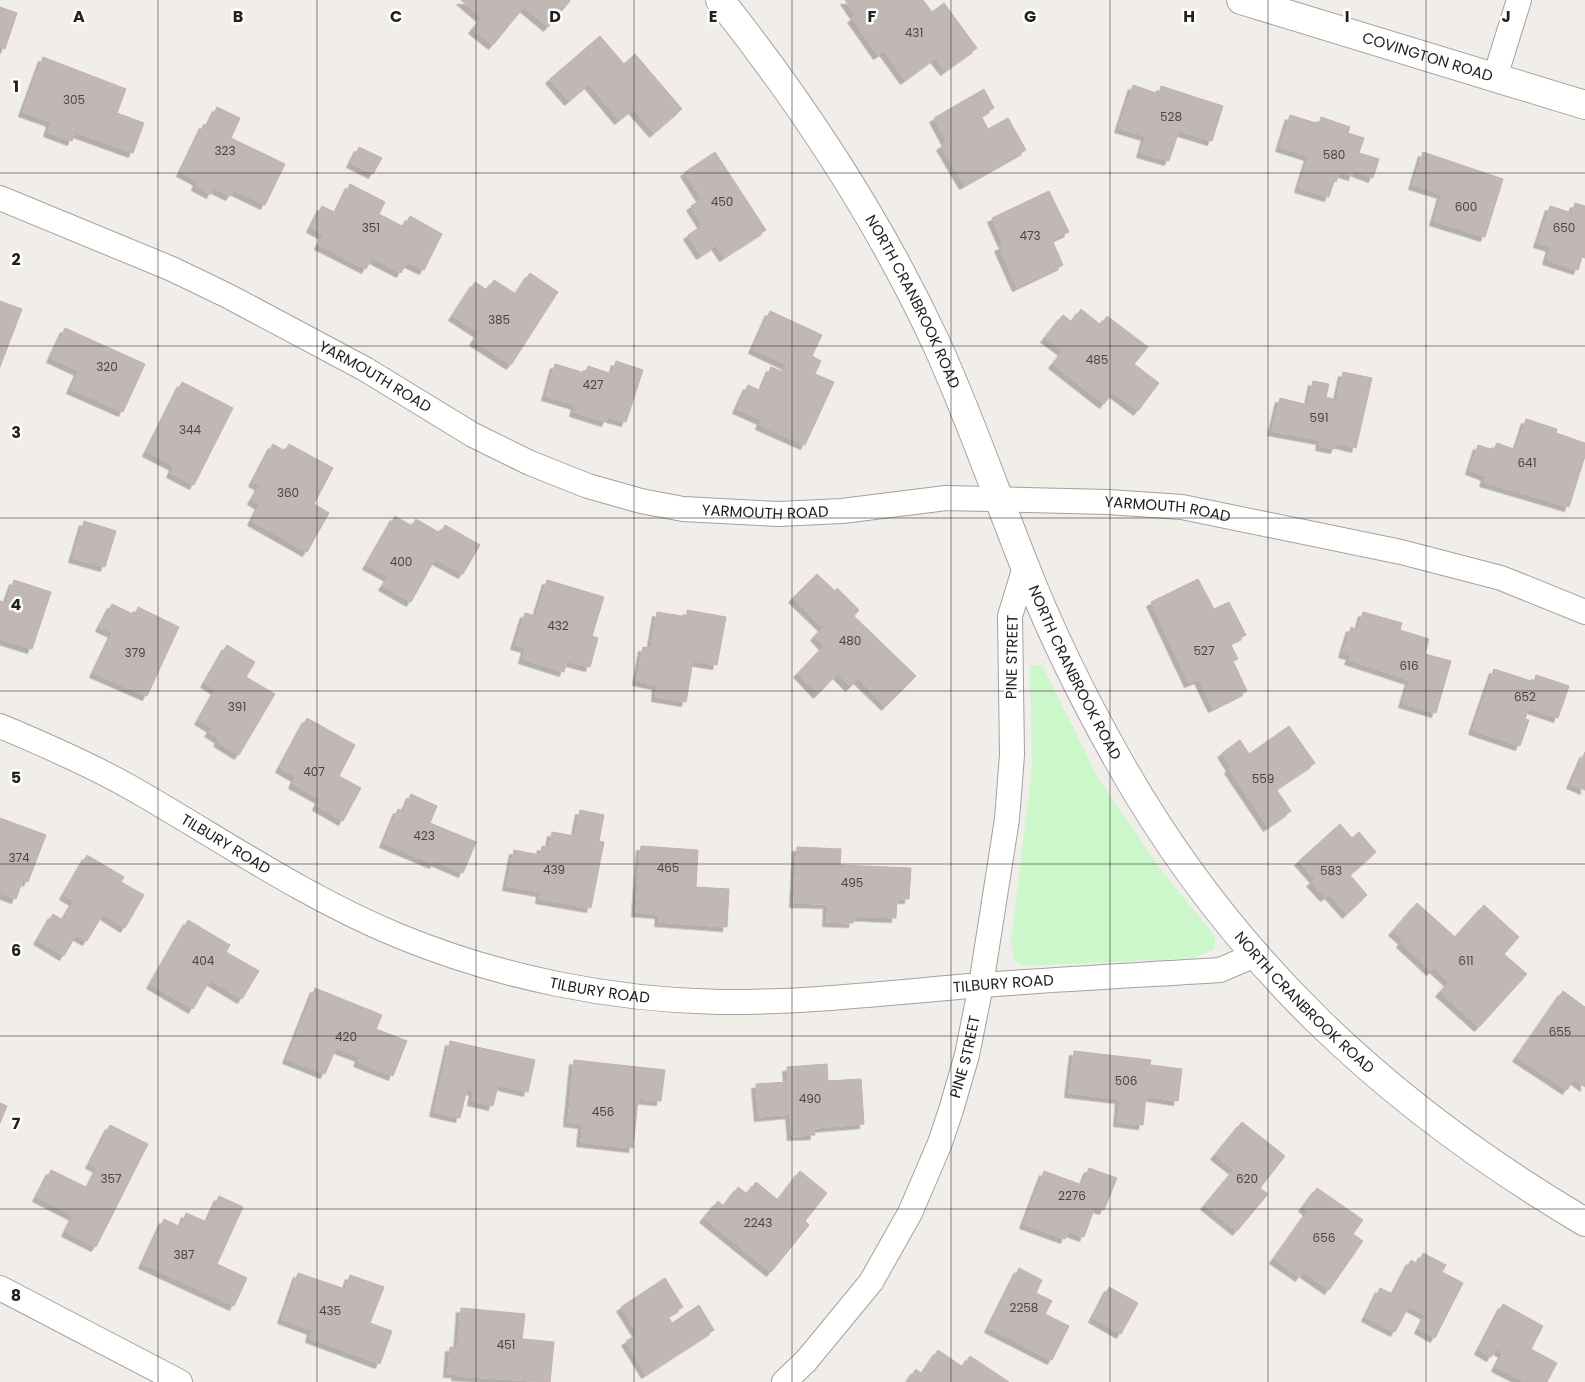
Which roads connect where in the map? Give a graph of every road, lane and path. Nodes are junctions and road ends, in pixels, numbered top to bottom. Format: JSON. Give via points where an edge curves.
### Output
{"nodes":[{"id":1,"x":720,"y":0,"type":"edge"},
{"id":2,"x":1242,"y":0,"type":"edge"},
{"id":3,"x":1519,"y":0,"type":"edge"},
{"id":4,"x":1495,"y":77,"type":"junction"},
{"id":5,"x":1585,"y":105,"type":"edge"},
{"id":6,"x":0,"y":198,"type":"edge"},
{"id":7,"x":998,"y":499,"type":"junction"},
{"id":8,"x":1025,"y":567,"type":"junction"},
{"id":9,"x":1585,"y":612,"type":"edge"},
{"id":10,"x":0,"y":726,"type":"edge"},
{"id":11,"x":1255,"y":955,"type":"junction"},
{"id":12,"x":982,"y":985,"type":"junction"},
{"id":13,"x":1585,"y":1222,"type":"edge"},
{"id":14,"x":0,"y":1288,"type":"edge"},
{"id":15,"x":180,"y":1382,"type":"edge"},
{"id":16,"x":784,"y":1382,"type":"edge"}],
"edges":[{"from":1,"to":7,"type":"street","name":"NORTH CRANBROOK ROAD","via":[[837,161],[879,233],[936,343]]},
{"from":2,"to":4,"type":"street","name":"COVINGTON ROAD"},
{"from":3,"to":4,"type":"street"},
{"from":4,"to":5,"type":"street","name":"COVINGTON ROAD"},
{"from":6,"to":7,"type":"street","name":"YARMOUTH ROAD","via":[[180,273],[365,369],[473,435],[588,486],[641,501],[732,514],[842,511],[946,498]]},
{"from":7,"to":8,"type":"street","name":"NORTH CRANBROOK ROAD"},
{"from":7,"to":9,"type":"street","name":"YARMOUTH ROAD","via":[[1108,502],[1192,509],[1401,552],[1501,578]]},
{"from":8,"to":11,"type":"street","name":"NORTH CRANBROOK ROAD","via":[[1088,706],[1118,762],[1189,872]]},
{"from":8,"to":12,"type":"street","name":"PINE STREET","via":[[1010,616],[1012,755],[1007,819]]},
{"from":10,"to":12,"type":"street","name":"TILBURY ROAD","via":[[126,785],[301,890],[396,935],[496,970],[618,994],[716,1002],[819,998]]},
{"from":11,"to":12,"type":"street","name":"TILBURY ROAD","via":[[1220,970]]},
{"from":11,"to":13,"type":"street","name":"NORTH CRANBROOK ROAD","via":[[1310,1014],[1389,1087],[1454,1138]]},
{"from":12,"to":16,"type":"street","name":"PINE STREET","via":[[951,1110],[910,1213],[871,1282],[806,1361]]},
{"from":14,"to":15,"type":"street"}]}
